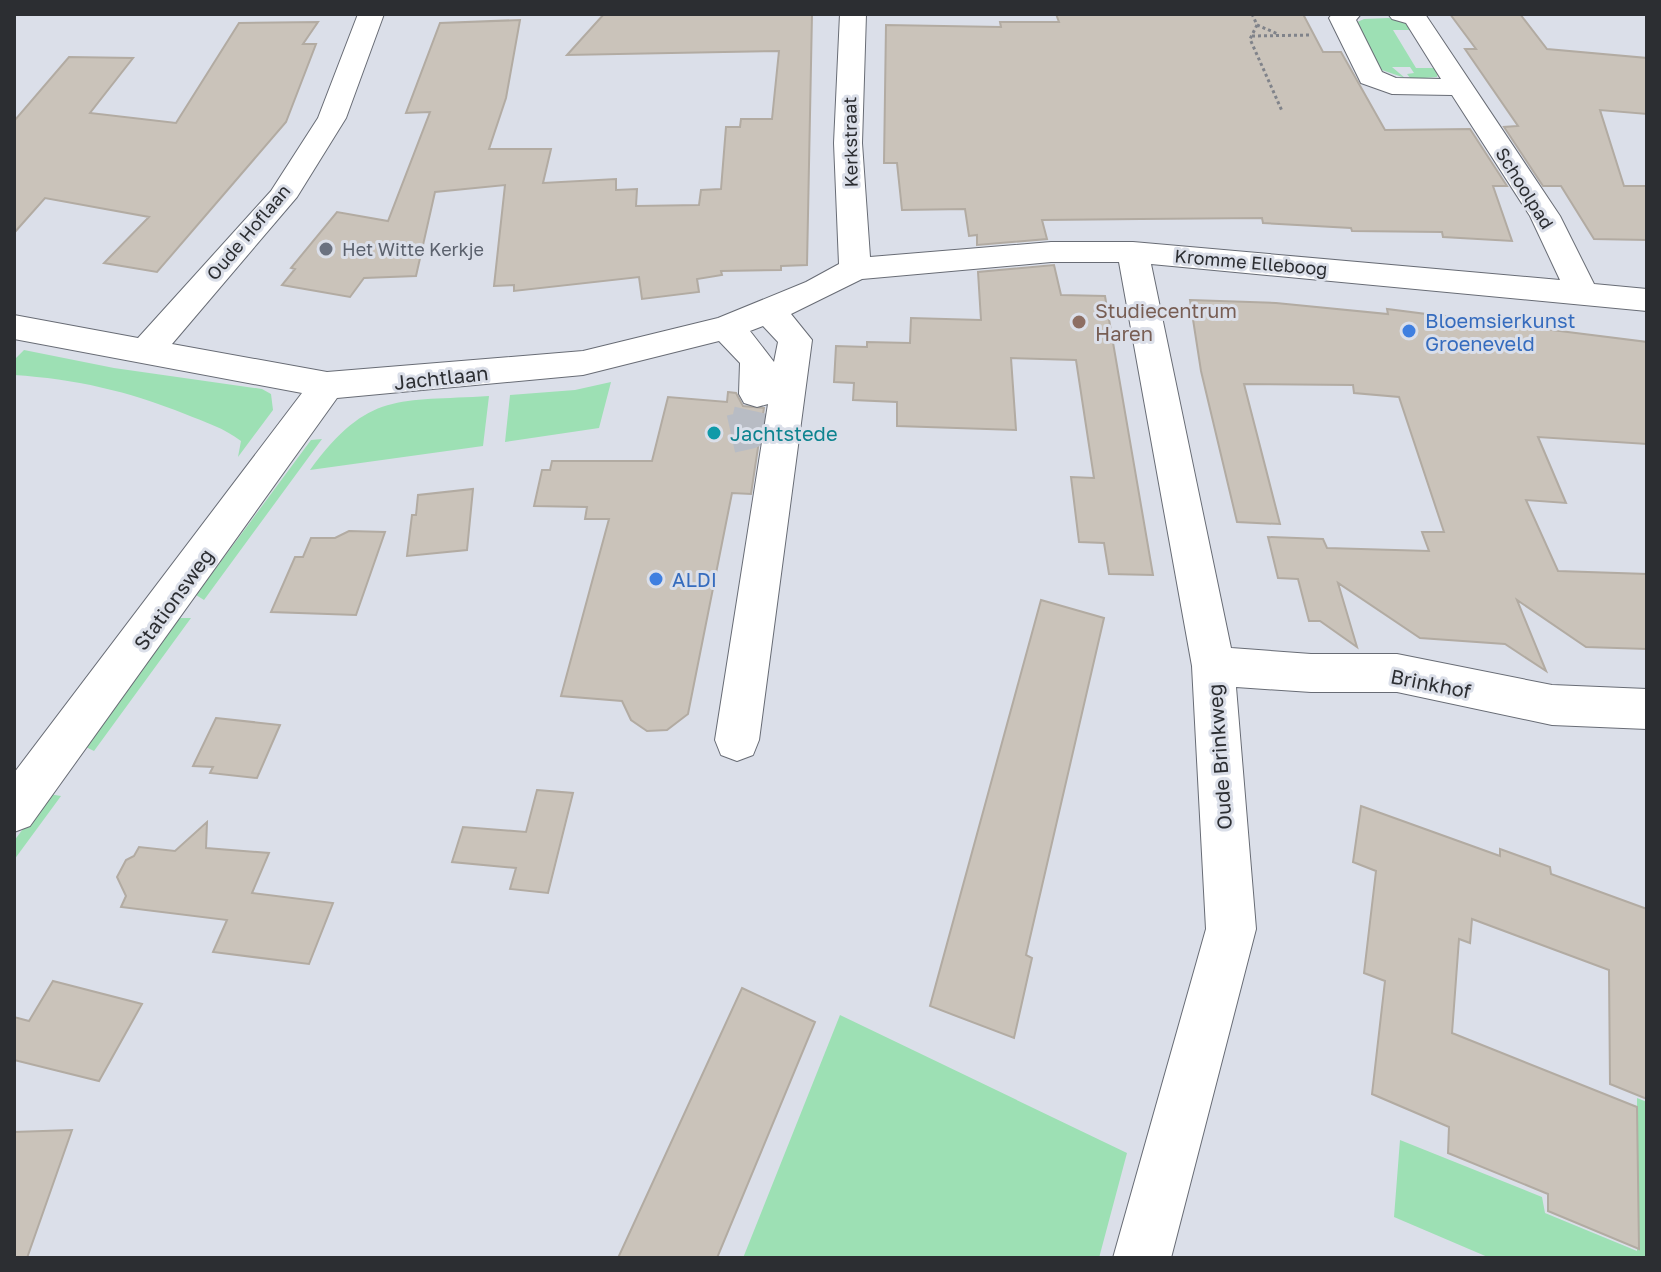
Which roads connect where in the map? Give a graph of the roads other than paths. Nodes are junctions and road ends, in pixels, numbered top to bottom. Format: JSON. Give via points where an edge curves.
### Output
{"nodes":[{"id":1,"x":371,"y":14,"type":"edge"},
{"id":2,"x":853,"y":14,"type":"edge"},
{"id":3,"x":1348,"y":14,"type":"edge"},
{"id":4,"x":1401,"y":14,"type":"edge"},
{"id":5,"x":1460,"y":87,"type":"junction"},
{"id":6,"x":1133,"y":252,"type":"junction"},
{"id":7,"x":855,"y":269,"type":"junction"},
{"id":8,"x":1583,"y":294,"type":"junction"},
{"id":9,"x":1647,"y":300,"type":"edge"},
{"id":10,"x":770,"y":312,"type":"junction"},
{"id":11,"x":14,"y":327,"type":"edge"},
{"id":12,"x":726,"y":328,"type":"junction"},
{"id":13,"x":146,"y":351,"type":"junction"},
{"id":14,"x":327,"y":385,"type":"junction"},
{"id":15,"x":757,"y":394,"type":"tunnel mouth"},
{"id":16,"x":1213,"y":666,"type":"junction"},
{"id":17,"x":1647,"y":709,"type":"edge"},
{"id":18,"x":737,"y":740,"type":"dead end"},
{"id":19,"x":14,"y":810,"type":"edge"},
{"id":20,"x":1142,"y":1258,"type":"edge"}],
"edges":[{"from":1,"to":13,"type":"street","name":"Oude Hoflaan","via":[[332,118],[282,197]]},
{"from":2,"to":7,"type":"street","name":"Kerkstraat","via":[[849,95]]},
{"from":3,"to":5,"type":"street","via":[[1342,18],[1371,77],[1392,86]]},
{"from":4,"to":5,"type":"street","name":"Schoolpad","via":[[1415,18]]},
{"from":5,"to":8,"type":"street","name":"Schoolpad","via":[[1545,216]]},
{"from":6,"to":7,"type":"street","name":"Kromme Elleboog","via":[[1051,252]]},
{"from":6,"to":8,"type":"street","name":"Kromme Elleboog"},
{"from":6,"to":16,"type":"street","name":"Oude Brinkweg"},
{"from":7,"to":10,"type":"street","name":"Jachtlaan"},
{"from":8,"to":9,"type":"street","name":"Kromme Elleboog"},
{"from":10,"to":12,"type":"street","name":"Jachtlaan"},
{"from":10,"to":18,"type":"street","via":[[795,340]]},
{"from":11,"to":13,"type":"street","name":"Jachtlaan"},
{"from":12,"to":14,"type":"street","name":"Jachtlaan","via":[[583,363]]},
{"from":12,"to":15,"type":"street","via":[[758,359]]},
{"from":13,"to":14,"type":"street","name":"Jachtlaan"},
{"from":14,"to":19,"type":"street","name":"Stationsweg"},
{"from":16,"to":17,"type":"street","name":"Brinkhof","via":[[1397,673],[1552,705]]},
{"from":16,"to":20,"type":"street","name":"Oude Brinkweg","via":[[1231,929]]}]}
